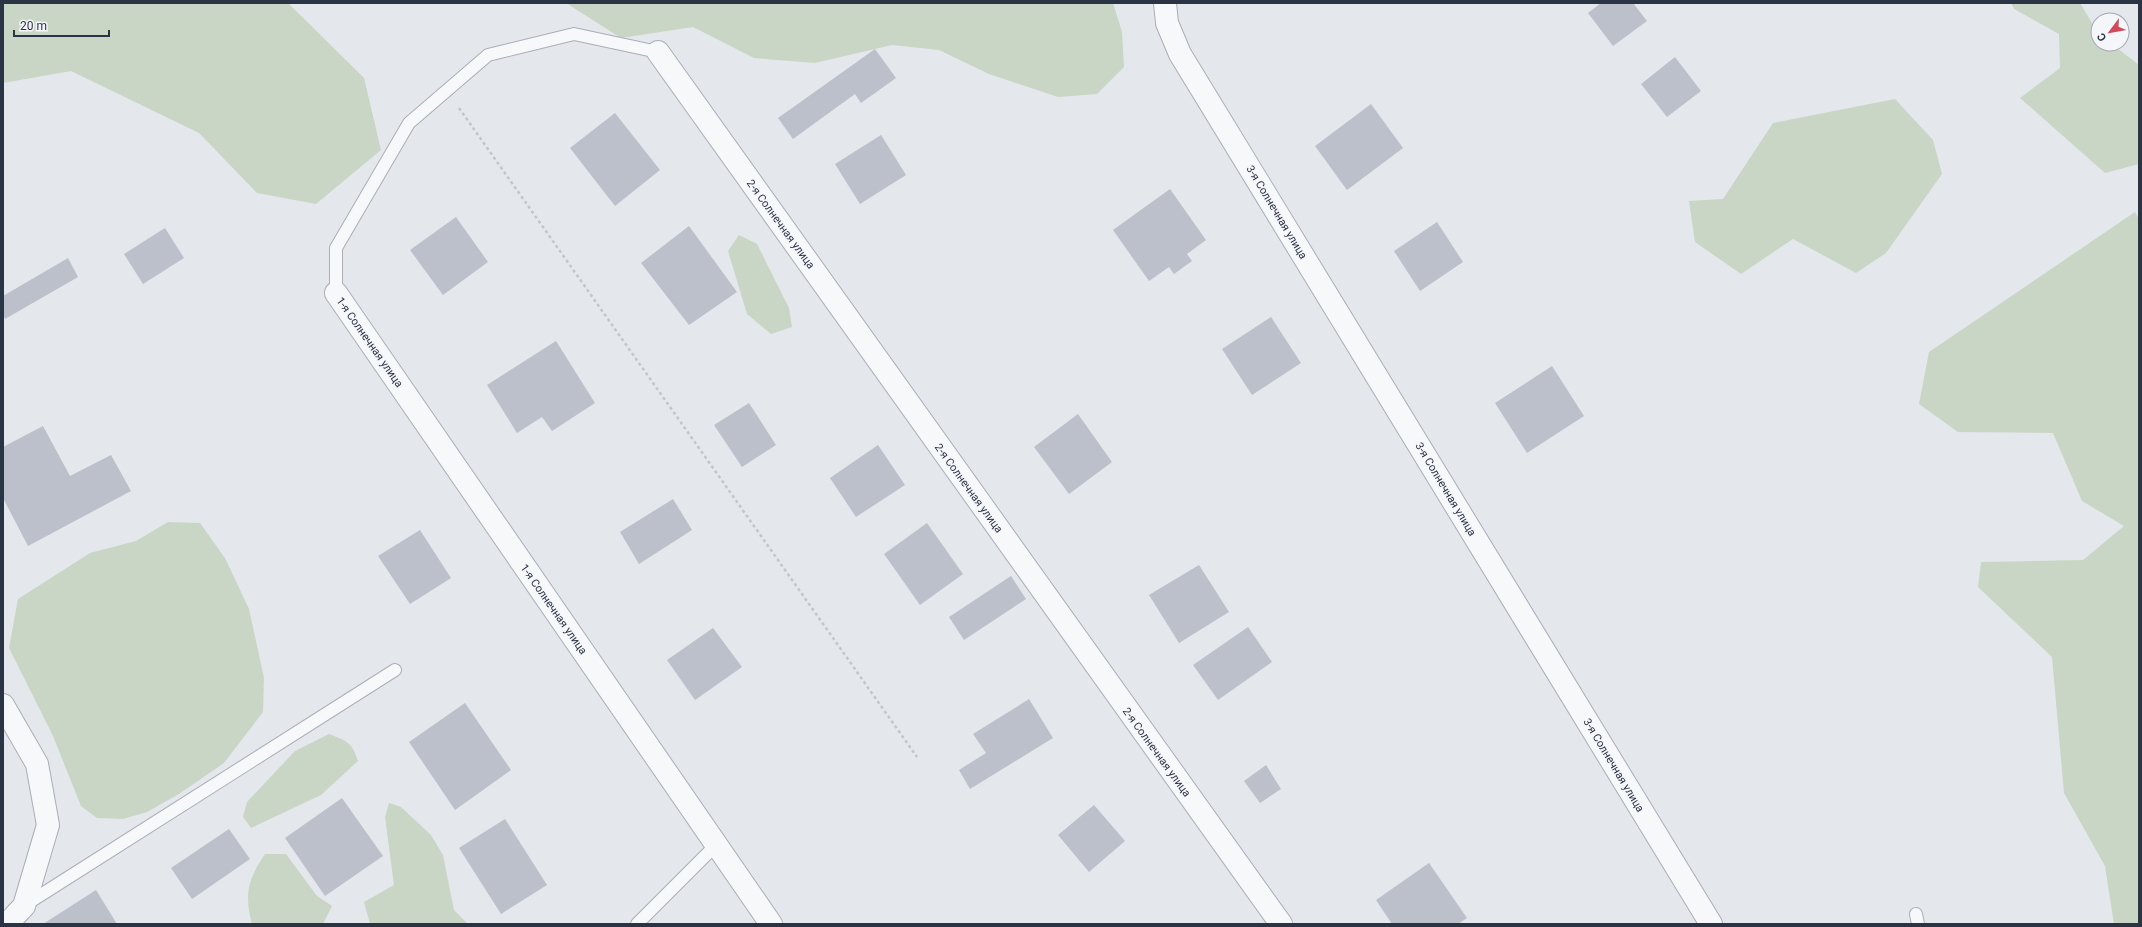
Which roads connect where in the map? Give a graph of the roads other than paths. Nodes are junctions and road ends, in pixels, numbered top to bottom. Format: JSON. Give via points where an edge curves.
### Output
{"nodes":[{"id":1,"x":1166,"y":3,"type":"edge"},
{"id":2,"x":658,"y":52,"type":"joint"},
{"id":3,"x":336,"y":293,"type":"joint"},
{"id":4,"x":395,"y":670,"type":"dead end"},
{"id":5,"x":3,"y":705,"type":"edge"},
{"id":6,"x":714,"y":842,"type":"junction"},
{"id":7,"x":24,"y":906,"type":"junction"},
{"id":8,"x":7,"y":924,"type":"edge"},
{"id":9,"x":637,"y":924,"type":"edge"},
{"id":10,"x":772,"y":924,"type":"edge"},
{"id":11,"x":1281,"y":924,"type":"edge"},
{"id":12,"x":1711,"y":924,"type":"edge"}],
"edges":[{"from":1,"to":12,"type":"street","name":"3-я Солнечная улица","via":[[1167,23],[1180,54]]},
{"from":2,"to":3,"type":"lane","via":[[574,34],[488,55],[408,123],[336,248]]},
{"from":2,"to":11,"type":"street","name":"2-я Солнечная улица"},
{"from":3,"to":6,"type":"street","name":"1-я Солнечная улица"},
{"from":4,"to":7,"type":"lane"},
{"from":5,"to":7,"type":"street","via":[[37,764],[48,825]]},
{"from":6,"to":9,"type":"lane","via":[[710,851]]},
{"from":6,"to":10,"type":"street","name":"1-я Солнечная улица"},
{"from":7,"to":8,"type":"street"}]}
